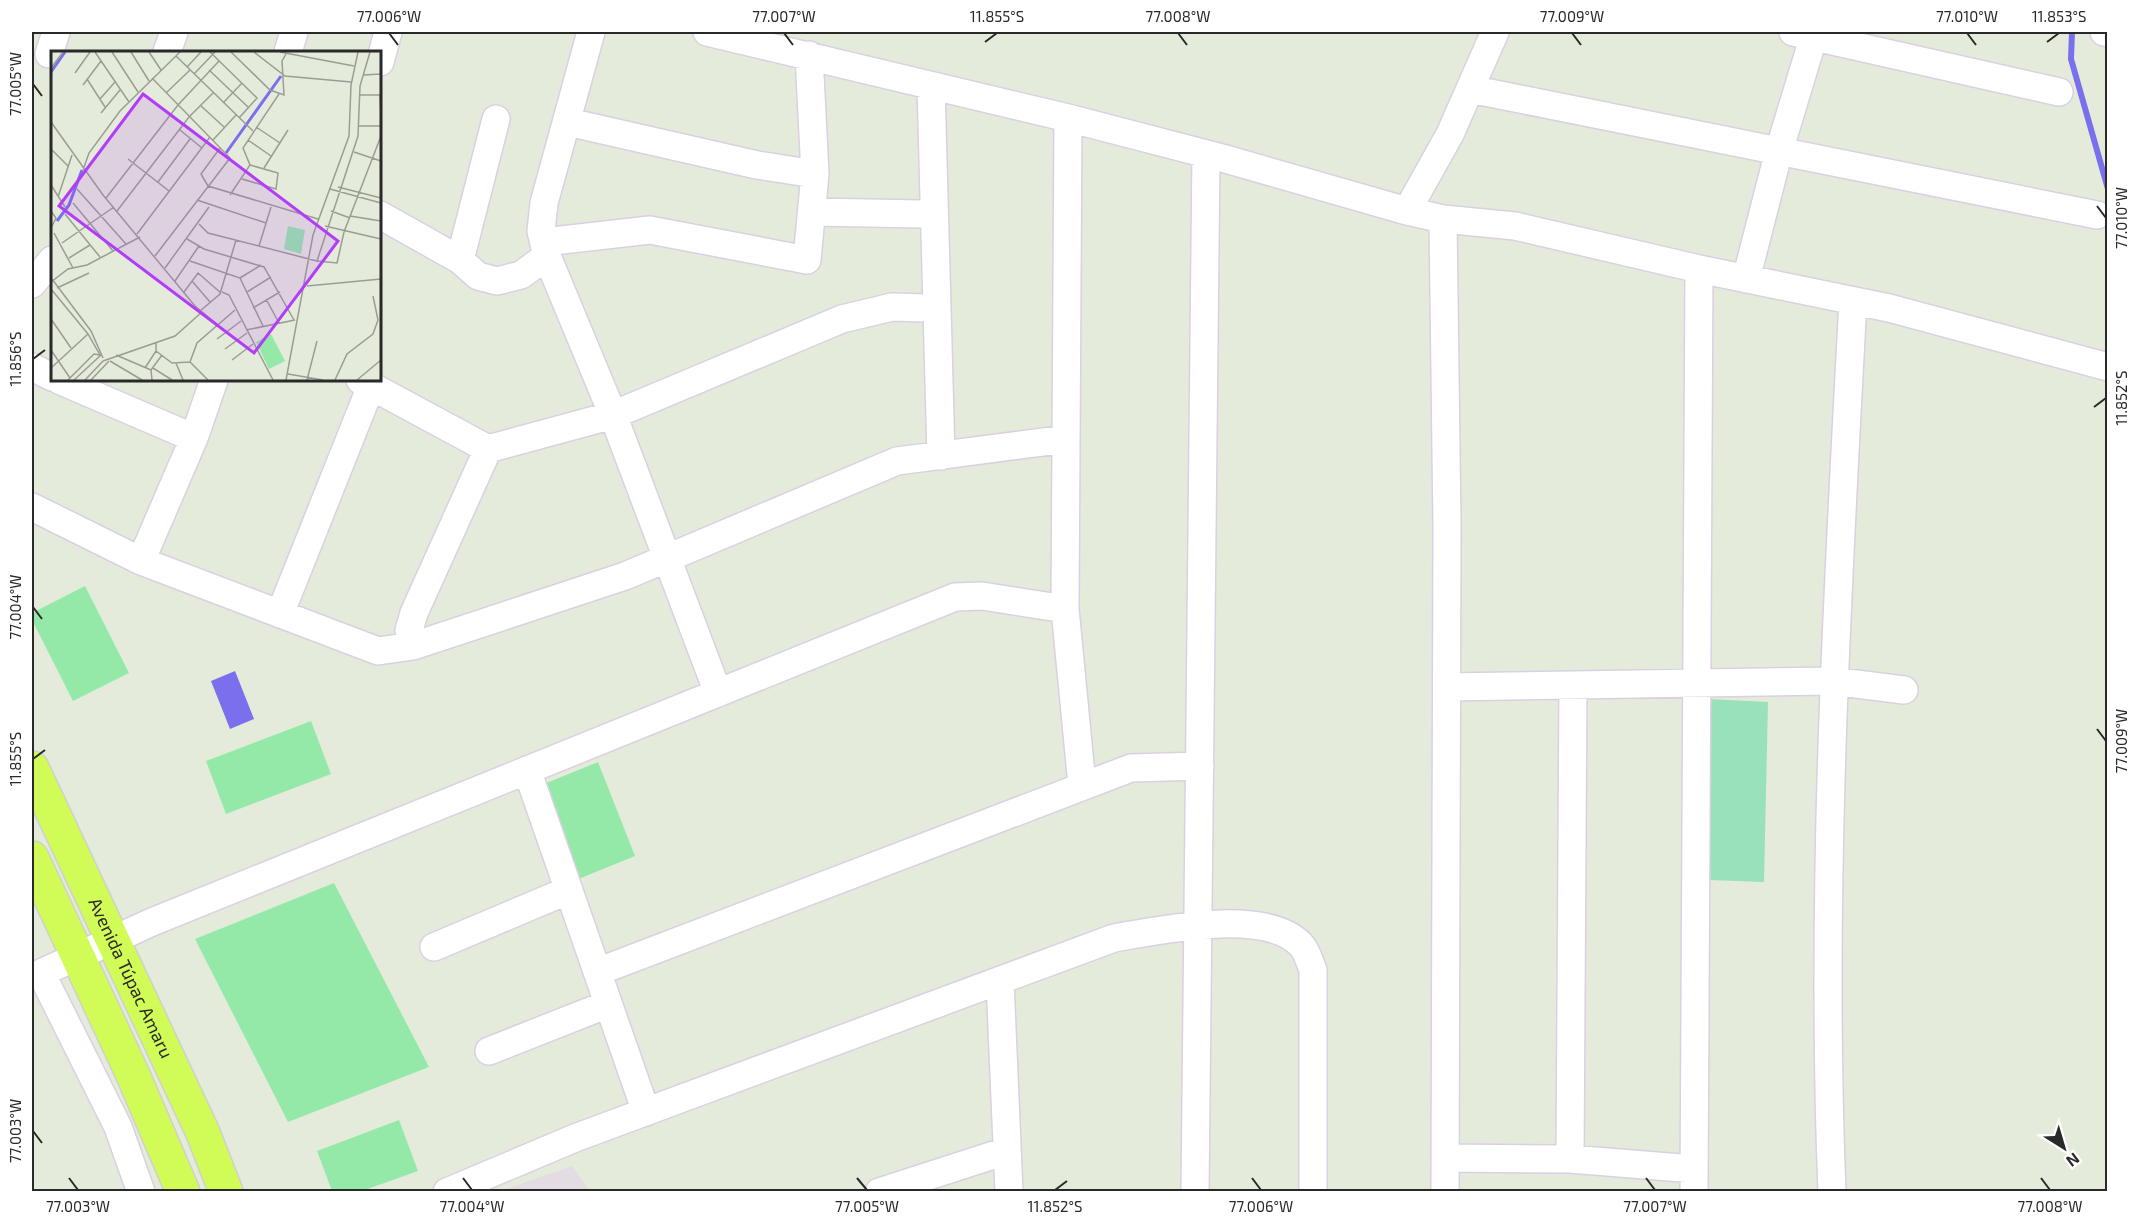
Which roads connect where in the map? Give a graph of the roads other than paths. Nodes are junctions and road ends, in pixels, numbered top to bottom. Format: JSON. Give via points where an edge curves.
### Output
{"nodes":[{"id":1,"x":174,"y":32,"type":"edge"},
{"id":2,"x":294,"y":32,"type":"edge"},
{"id":3,"x":388,"y":32,"type":"edge"},
{"id":4,"x":591,"y":32,"type":"edge"},
{"id":5,"x":707,"y":32,"type":"edge"},
{"id":6,"x":1495,"y":32,"type":"edge"},
{"id":7,"x":1807,"y":33,"type":"edge"},
{"id":8,"x":167,"y":51,"type":"edge"},
{"id":9,"x":288,"y":51,"type":"edge"},
{"id":10,"x":809,"y":55,"type":"junction"},
{"id":11,"x":381,"y":58,"type":"edge"},
{"id":12,"x":931,"y":86,"type":"junction"},
{"id":13,"x":1470,"y":88,"type":"junction"},
{"id":14,"x":2059,"y":93,"type":"dead end"},
{"id":15,"x":496,"y":118,"type":"dead end"},
{"id":16,"x":1068,"y":118,"type":"junction"},
{"id":17,"x":568,"y":122,"type":"junction"},
{"id":18,"x":1779,"y":151,"type":"junction"},
{"id":19,"x":1206,"y":154,"type":"junction"},
{"id":20,"x":815,"y":174,"type":"junction"},
{"id":21,"x":1407,"y":211,"type":"junction"},
{"id":22,"x":812,"y":212,"type":"junction"},
{"id":23,"x":922,"y":214,"type":"dead end"},
{"id":24,"x":2097,"y":215,"type":"dead end"},
{"id":25,"x":381,"y":216,"type":"edge"},
{"id":26,"x":1443,"y":219,"type":"junction"},
{"id":27,"x":545,"y":249,"type":"junction"},
{"id":28,"x":460,"y":260,"type":"junction"},
{"id":29,"x":51,"y":261,"type":"edge"},
{"id":30,"x":1699,"y":269,"type":"junction"},
{"id":31,"x":1746,"y":279,"type":"junction"},
{"id":32,"x":32,"y":284,"type":"edge"},
{"id":33,"x":1852,"y":301,"type":"junction"},
{"id":34,"x":927,"y":308,"type":"dead end"},
{"id":35,"x":32,"y":367,"type":"edge"},
{"id":36,"x":2108,"y":367,"type":"edge"},
{"id":37,"x":51,"y":376,"type":"edge"},
{"id":38,"x":61,"y":381,"type":"edge"},
{"id":39,"x":214,"y":381,"type":"edge"},
{"id":40,"x":366,"y":383,"type":"edge"},
{"id":41,"x":612,"y":415,"type":"junction"},
{"id":42,"x":194,"y":438,"type":"junction"},
{"id":43,"x":1066,"y":439,"type":"junction"},
{"id":44,"x":488,"y":449,"type":"junction"},
{"id":45,"x":941,"y":456,"type":"junction"},
{"id":46,"x":32,"y":507,"type":"edge"},
{"id":47,"x":666,"y":559,"type":"junction"},
{"id":48,"x":141,"y":561,"type":"junction"},
{"id":49,"x":1065,"y":609,"type":"junction"},
{"id":50,"x":280,"y":614,"type":"junction"},
{"id":51,"x":413,"y":646,"type":"junction"},
{"id":52,"x":1832,"y":681,"type":"junction"},
{"id":53,"x":1696,"y":685,"type":"junction"},
{"id":54,"x":1573,"y":686,"type":"junction"},
{"id":55,"x":1447,"y":687,"type":"junction"},
{"id":56,"x":1904,"y":690,"type":"dead end"},
{"id":57,"x":718,"y":693,"type":"junction"},
{"id":58,"x":1200,"y":766,"type":"junction"},
{"id":59,"x":32,"y":768,"type":"edge"},
{"id":60,"x":527,"y":770,"type":"junction"},
{"id":61,"x":1082,"y":786,"type":"junction"},
{"id":62,"x":32,"y":858,"type":"edge"},
{"id":63,"x":569,"y":890,"type":"junction"},
{"id":64,"x":1197,"y":924,"type":"junction"},
{"id":65,"x":112,"y":938,"type":"junction"},
{"id":66,"x":434,"y":946,"type":"dead end"},
{"id":67,"x":78,"y":955,"type":"junction"},
{"id":68,"x":597,"y":972,"type":"junction"},
{"id":69,"x":36,"y":975,"type":"edge"},
{"id":70,"x":1000,"y":981,"type":"junction"},
{"id":71,"x":608,"y":1004,"type":"junction"},
{"id":72,"x":489,"y":1051,"type":"dead end"},
{"id":73,"x":646,"y":1112,"type":"junction"},
{"id":74,"x":1006,"y":1151,"type":"junction"},
{"id":75,"x":1445,"y":1158,"type":"junction"},
{"id":76,"x":1570,"y":1159,"type":"junction"},
{"id":77,"x":1694,"y":1180,"type":"edge"},
{"id":78,"x":141,"y":1191,"type":"edge"},
{"id":79,"x":183,"y":1191,"type":"edge"},
{"id":80,"x":226,"y":1191,"type":"edge"},
{"id":81,"x":447,"y":1191,"type":"edge"},
{"id":82,"x":879,"y":1191,"type":"edge"},
{"id":83,"x":1009,"y":1191,"type":"edge"},
{"id":84,"x":1195,"y":1191,"type":"edge"},
{"id":85,"x":1312,"y":1191,"type":"edge"},
{"id":86,"x":1445,"y":1191,"type":"edge"},
{"id":87,"x":1832,"y":1191,"type":"edge"}],
"edges":[{"from":1,"to":8,"type":"street"},
{"from":2,"to":9,"type":"street"},
{"from":3,"to":11,"type":"street"},
{"from":4,"to":17,"type":"street"},
{"from":5,"to":10,"type":"street"},
{"from":6,"to":13,"type":"street"},
{"from":7,"to":14,"type":"street"},
{"from":7,"to":18,"type":"street"},
{"from":10,"to":12,"type":"street"},
{"from":10,"to":20,"type":"street"},
{"from":12,"to":16,"type":"street"},
{"from":12,"to":45,"type":"street"},
{"from":13,"to":18,"type":"street"},
{"from":13,"to":21,"type":"street"},
{"from":15,"to":28,"type":"street"},
{"from":16,"to":19,"type":"street"},
{"from":16,"to":43,"type":"street"},
{"from":17,"to":20,"type":"street","via":[[757,165]]},
{"from":17,"to":27,"type":"street","via":[[544,204],[541,231]]},
{"from":18,"to":24,"type":"street"},
{"from":18,"to":31,"type":"street"},
{"from":19,"to":21,"type":"street"},
{"from":19,"to":58,"type":"street"},
{"from":20,"to":22,"type":"street"},
{"from":21,"to":26,"type":"street"},
{"from":22,"to":23,"type":"street"},
{"from":22,"to":27,"type":"street","via":[[807,260],[650,230]]},
{"from":25,"to":28,"type":"street"},
{"from":26,"to":30,"type":"street","via":[[1515,226]]},
{"from":26,"to":55,"type":"street"},
{"from":27,"to":28,"type":"street","via":[[521,274],[497,281],[478,276]]},
{"from":27,"to":41,"type":"street"},
{"from":29,"to":32,"type":"street"},
{"from":30,"to":31,"type":"street"},
{"from":30,"to":53,"type":"street"},
{"from":31,"to":33,"type":"street"},
{"from":33,"to":36,"type":"street"},
{"from":33,"to":52,"type":"street"},
{"from":34,"to":41,"type":"street","via":[[892,307],[842,319]]},
{"from":35,"to":37,"type":"street"},
{"from":38,"to":42,"type":"street"},
{"from":39,"to":42,"type":"street"},
{"from":40,"to":44,"type":"street"},
{"from":40,"to":50,"type":"street"},
{"from":41,"to":44,"type":"street"},
{"from":41,"to":47,"type":"street"},
{"from":42,"to":48,"type":"street"},
{"from":43,"to":45,"type":"street"},
{"from":43,"to":49,"type":"street"},
{"from":44,"to":51,"type":"street","via":[[414,613],[409,630]]},
{"from":45,"to":47,"type":"street","via":[[897,461]]},
{"from":46,"to":48,"type":"street"},
{"from":47,"to":51,"type":"street"},
{"from":47,"to":57,"type":"street"},
{"from":48,"to":50,"type":"street"},
{"from":49,"to":57,"type":"street","via":[[982,596],[955,597]]},
{"from":49,"to":61,"type":"street"},
{"from":50,"to":51,"type":"street","via":[[378,651]]},
{"from":52,"to":53,"type":"street"},
{"from":52,"to":56,"type":"street"},
{"from":52,"to":87,"type":"street","via":[[1827,1083]]},
{"from":53,"to":54,"type":"street"},
{"from":53,"to":77,"type":"street"},
{"from":54,"to":55,"type":"street"},
{"from":54,"to":76,"type":"street"},
{"from":55,"to":75,"type":"street"},
{"from":57,"to":60,"type":"street"},
{"from":58,"to":61,"type":"street","via":[[1131,768]]},
{"from":58,"to":64,"type":"street"},
{"from":59,"to":65,"type":"highway","name":"Avenida Túpac Amaru"},
{"from":60,"to":63,"type":"street"},
{"from":60,"to":65,"type":"street"},
{"from":61,"to":68,"type":"street"},
{"from":62,"to":67,"type":"highway"},
{"from":63,"to":66,"type":"street"},
{"from":63,"to":68,"type":"street"},
{"from":64,"to":70,"type":"street","via":[[1114,938]]},
{"from":64,"to":84,"type":"street"},
{"from":64,"to":85,"type":"street","via":[[1282,931],[1302,946],[1313,970]]},
{"from":65,"to":67,"type":"street"},
{"from":65,"to":80,"type":"highway","name":"Avenida Túpac Amaru","via":[[203,1132]]},
{"from":67,"to":69,"type":"street"},
{"from":67,"to":79,"type":"highway"},
{"from":68,"to":71,"type":"street"},
{"from":69,"to":78,"type":"street","via":[[118,1127]]},
{"from":70,"to":73,"type":"street"},
{"from":70,"to":74,"type":"street"},
{"from":71,"to":72,"type":"street"},
{"from":71,"to":73,"type":"street"},
{"from":73,"to":81,"type":"street"},
{"from":74,"to":82,"type":"street"},
{"from":74,"to":83,"type":"street"},
{"from":75,"to":76,"type":"street"},
{"from":75,"to":86,"type":"street"},
{"from":76,"to":77,"type":"street"}]}
